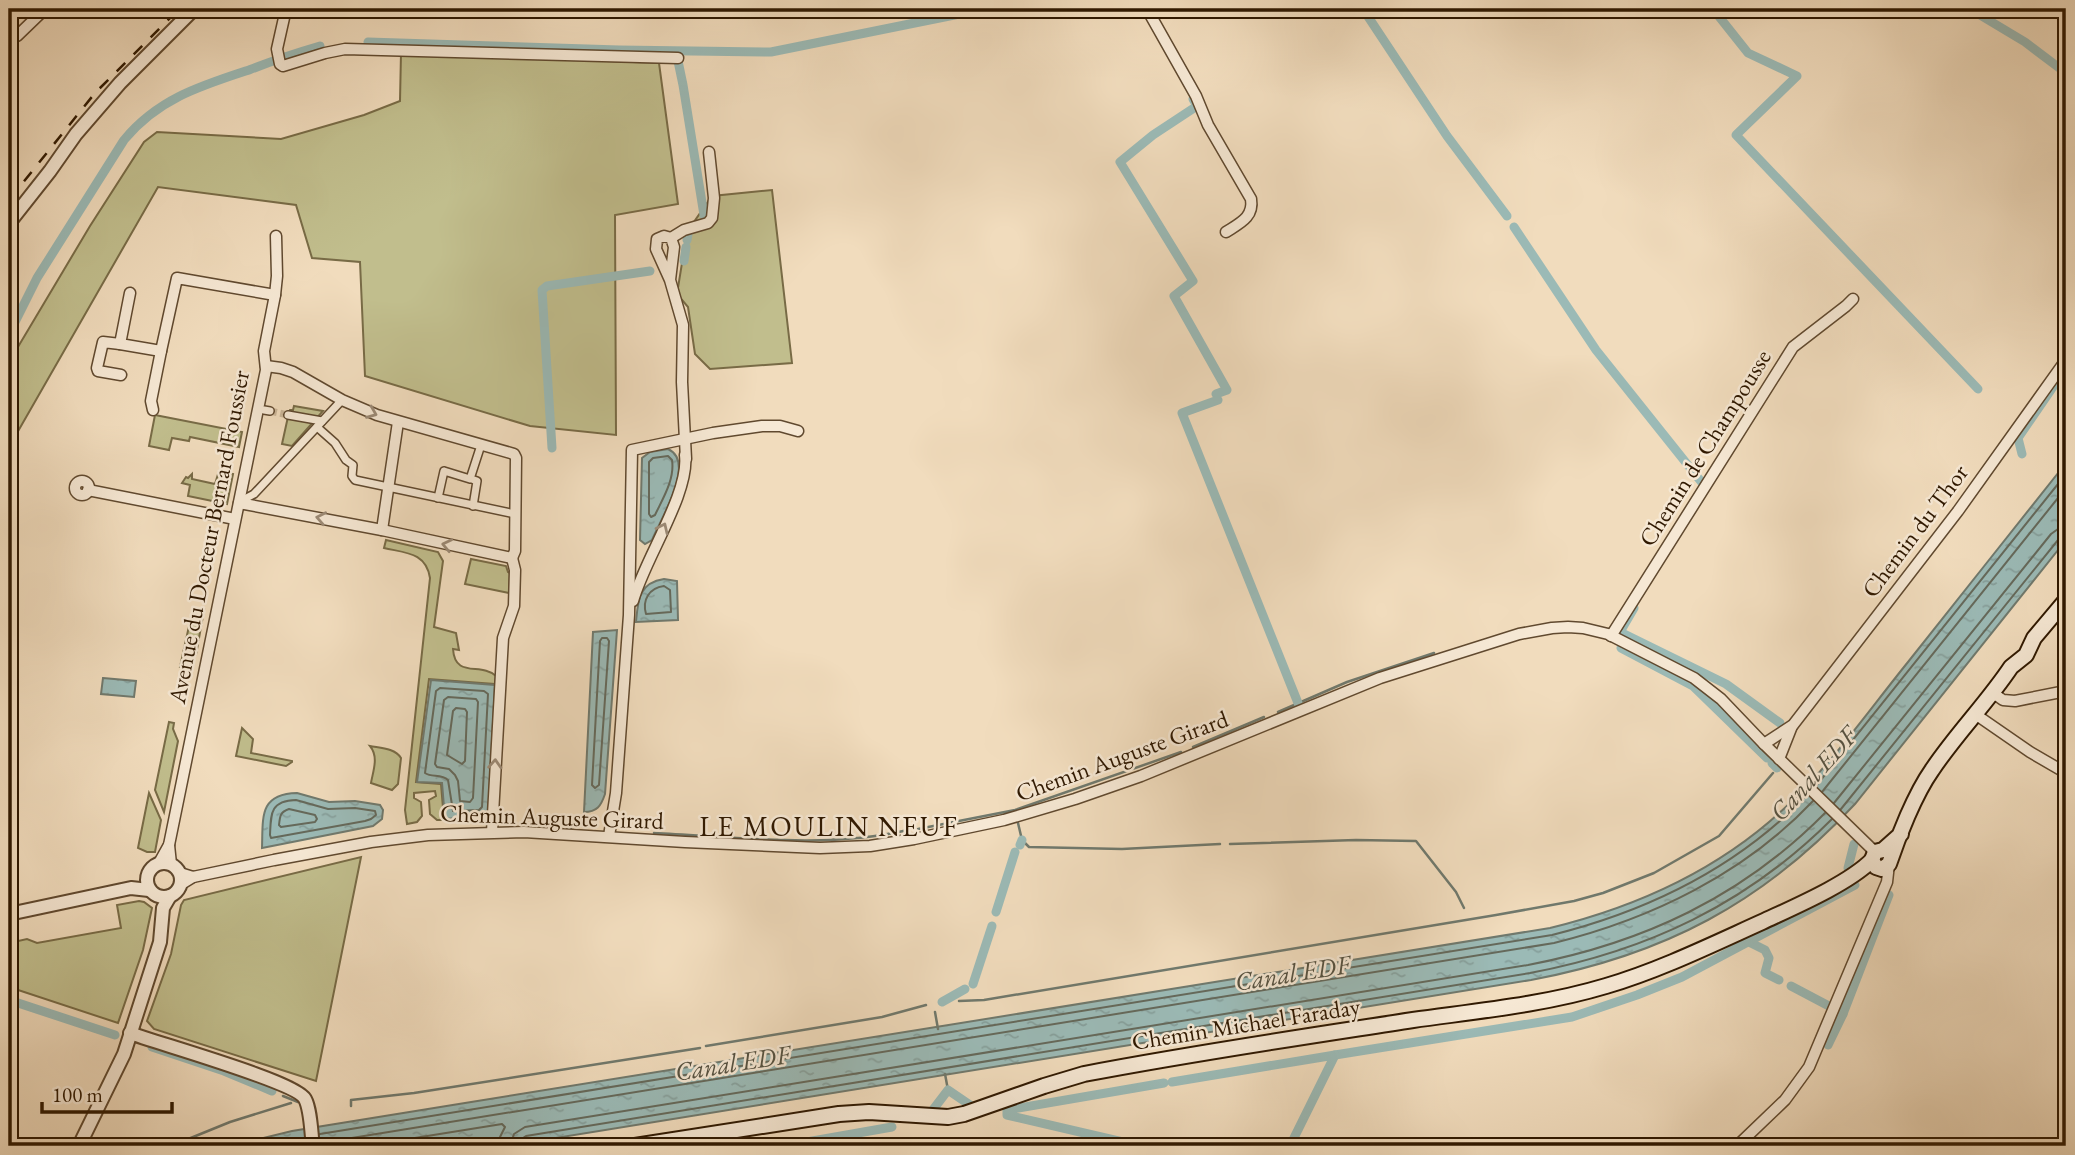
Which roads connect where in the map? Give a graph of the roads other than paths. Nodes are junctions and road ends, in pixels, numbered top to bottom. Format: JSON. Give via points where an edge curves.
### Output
{"nodes":[{"id":1,"x":45,"y":9,"type":"edge"},
{"id":2,"x":194,"y":9,"type":"edge"},
{"id":3,"x":286,"y":9,"type":"edge"},
{"id":4,"x":1147,"y":9,"type":"edge"},
{"id":5,"x":17,"y":36,"type":"dead end"},
{"id":6,"x":678,"y":58,"type":"dead end"},
{"id":7,"x":709,"y":152,"type":"dead end"},
{"id":8,"x":9,"y":223,"type":"edge"},
{"id":9,"x":1226,"y":232,"type":"dead end"},
{"id":10,"x":276,"y":236,"type":"dead end"},
{"id":11,"x":671,"y":237,"type":"junction"},
{"id":12,"x":670,"y":280,"type":"junction"},
{"id":13,"x":130,"y":293,"type":"dead end"},
{"id":14,"x":275,"y":295,"type":"junction"},
{"id":15,"x":1853,"y":299,"type":"dead end"},
{"id":16,"x":120,"y":344,"type":"junction"},
{"id":17,"x":161,"y":351,"type":"junction"},
{"id":18,"x":2066,"y":360,"type":"edge"},
{"id":19,"x":266,"y":366,"type":"junction"},
{"id":20,"x":121,"y":375,"type":"dead end"},
{"id":21,"x":342,"y":400,"type":"junction"},
{"id":22,"x":153,"y":410,"type":"dead end"},
{"id":23,"x":288,"y":415,"type":"tunnel mouth"},
{"id":24,"x":398,"y":422,"type":"junction"},
{"id":25,"x":319,"y":424,"type":"junction"},
{"id":26,"x":798,"y":431,"type":"dead end"},
{"id":27,"x":685,"y":438,"type":"junction"},
{"id":28,"x":666,"y":442,"type":"junction"},
{"id":29,"x":481,"y":445,"type":"junction"},
{"id":30,"x":686,"y":459,"type":"junction"},
{"id":31,"x":74,"y":480,"type":"dead end"},
{"id":32,"x":474,"y":480,"type":"dead end"},
{"id":33,"x":388,"y":486,"type":"junction"},
{"id":34,"x":438,"y":498,"type":"junction"},
{"id":35,"x":239,"y":502,"type":"junction"},
{"id":36,"x":473,"y":506,"type":"junction"},
{"id":37,"x":515,"y":514,"type":"junction"},
{"id":38,"x":235,"y":519,"type":"junction"},
{"id":39,"x":382,"y":530,"type":"junction"},
{"id":40,"x":631,"y":541,"type":"junction"},
{"id":41,"x":653,"y":549,"type":"junction"},
{"id":42,"x":512,"y":558,"type":"junction"},
{"id":43,"x":2066,"y":600,"type":"edge"},
{"id":44,"x":629,"y":615,"type":"junction"},
{"id":45,"x":1611,"y":636,"type":"junction"},
{"id":46,"x":2066,"y":691,"type":"edge"},
{"id":47,"x":1993,"y":693,"type":"junction"},
{"id":48,"x":1975,"y":714,"type":"junction"},
{"id":49,"x":1793,"y":725,"type":"junction"},
{"id":50,"x":1764,"y":744,"type":"junction"},
{"id":51,"x":1779,"y":758,"type":"junction"},
{"id":52,"x":2066,"y":773,"type":"edge"},
{"id":53,"x":492,"y":832,"type":"junction"},
{"id":54,"x":609,"y":836,"type":"junction"},
{"id":55,"x":1882,"y":860,"type":"junction"},
{"id":56,"x":173,"y":871,"type":"junction"},
{"id":57,"x":150,"y":887,"type":"junction"},
{"id":58,"x":170,"y":896,"type":"junction"},
{"id":59,"x":163,"y":908,"type":"junction"},
{"id":60,"x":9,"y":914,"type":"edge"},
{"id":61,"x":130,"y":1033,"type":"junction"},
{"id":62,"x":79,"y":1146,"type":"edge"},
{"id":63,"x":313,"y":1146,"type":"edge"},
{"id":64,"x":635,"y":1146,"type":"edge"},
{"id":65,"x":1737,"y":1146,"type":"edge"}],
"edges":[{"from":1,"to":5,"type":"street"},
{"from":2,"to":8,"type":"street","via":[[120,83]]},
{"from":3,"to":6,"type":"street","via":[[278,59],[283,66],[350,49]]},
{"from":4,"to":9,"type":"street","via":[[1251,199],[1249,216]]},
{"from":7,"to":11,"type":"street","via":[[715,204],[712,218]]},
{"from":10,"to":14,"type":"street","name":"Avenue du Docteur Bernard Foussier"},
{"from":11,"to":12,"type":"street"},
{"from":11,"to":12,"type":"street","via":[[662,236],[655,245]]},
{"from":12,"to":27,"type":"street","via":[[683,325]]},
{"from":13,"to":16,"type":"street"},
{"from":14,"to":17,"type":"street","via":[[177,278]]},
{"from":14,"to":19,"type":"street","name":"Avenue du Docteur Bernard Foussier"},
{"from":15,"to":45,"type":"street","name":"Chemin de Champousse","via":[[1793,347]]},
{"from":16,"to":17,"type":"street"},
{"from":16,"to":20,"type":"street","via":[[103,342],[97,369]]},
{"from":17,"to":22,"type":"street"},
{"from":18,"to":49,"type":"street","name":"Chemin du Thor","via":[[1958,511]]},
{"from":19,"to":21,"type":"street","via":[[293,372]]},
{"from":19,"to":35,"type":"street","name":"Avenue du Docteur Bernard Foussier"},
{"from":21,"to":24,"type":"street","one_way":true},
{"from":21,"to":25,"type":"street"},
{"from":23,"to":25,"type":"street"},
{"from":24,"to":29,"type":"street"},
{"from":24,"to":33,"type":"street"},
{"from":25,"to":33,"type":"street","via":[[353,465],[353,479]]},
{"from":25,"to":35,"type":"street","via":[[254,494]]},
{"from":26,"to":27,"type":"street","via":[[770,425]]},
{"from":27,"to":28,"type":"street"},
{"from":27,"to":30,"type":"street"},
{"from":28,"to":30,"type":"street","via":[[681,446]]},
{"from":28,"to":40,"type":"street","via":[[632,450]]},
{"from":29,"to":34,"type":"street","via":[[470,479],[444,471]]},
{"from":29,"to":37,"type":"street","via":[[516,456]]},
{"from":41,"to":30,"type":"street","one_way":true,"via":[[681,487]]},
{"from":31,"to":38,"type":"street","via":[[78,494],[88,491]]},
{"from":32,"to":36,"type":"street"},
{"from":33,"to":34,"type":"street"},
{"from":33,"to":39,"type":"street"},
{"from":34,"to":36,"type":"street"},
{"from":35,"to":38,"type":"street","name":"Avenue du Docteur Bernard Foussier"},
{"from":39,"to":35,"type":"street","one_way":true},
{"from":36,"to":37,"type":"street"},
{"from":37,"to":42,"type":"street"},
{"from":38,"to":56,"type":"street","name":"Avenue du Docteur Bernard Foussier","via":[[169,845]]},
{"from":42,"to":39,"type":"street","one_way":true},
{"from":40,"to":41,"type":"street","via":[[636,552]]},
{"from":40,"to":44,"type":"street"},
{"from":41,"to":44,"type":"street"},
{"from":53,"to":42,"type":"street","one_way":true,"via":[[503,638],[514,606]]},
{"from":43,"to":47,"type":"main road"},
{"from":44,"to":54,"type":"street"},
{"from":45,"to":50,"type":"street","name":"Chemin Auguste Girard","via":[[1694,678]]},
{"from":45,"to":54,"type":"street","name":"Chemin Auguste Girard","via":[[1568,627],[1499,640],[1380,678],[1076,799],[935,835],[870,846],[820,848]]},
{"from":46,"to":47,"type":"street","via":[[2015,701]]},
{"from":47,"to":48,"type":"main road"},
{"from":48,"to":52,"type":"street"},
{"from":48,"to":55,"type":"main road","via":[[1928,775],[1901,834]]},
{"from":49,"to":50,"type":"street","name":"Chemin du Thor"},
{"from":49,"to":51,"type":"street","name":"Chemin du Thor"},
{"from":50,"to":51,"type":"street"},
{"from":51,"to":55,"type":"street"},
{"from":53,"to":54,"type":"street","name":"Chemin Auguste Girard"},
{"from":53,"to":56,"type":"street","name":"Chemin Auguste Girard","via":[[384,840],[193,877]]},
{"from":55,"to":64,"type":"main road","name":"Chemin Michael Faraday","via":[[1793,908],[1667,965],[1586,992],[1104,1070],[948,1117],[839,1114]]},
{"from":55,"to":65,"type":"street","via":[[1882,890],[1809,1068],[1785,1100]]},
{"from":56,"to":57,"type":"street","via":[[150,869]]},
{"from":56,"to":58,"type":"street","via":[[178,889]]},
{"from":57,"to":58,"type":"street","via":[[160,897]]},
{"from":57,"to":59,"type":"street"},
{"from":57,"to":60,"type":"street"},
{"from":58,"to":59,"type":"street"},
{"from":59,"to":61,"type":"street","via":[[160,942]]},
{"from":61,"to":62,"type":"street","via":[[114,1077]]},
{"from":61,"to":63,"type":"street","via":[[300,1093],[307,1105]]}]}
